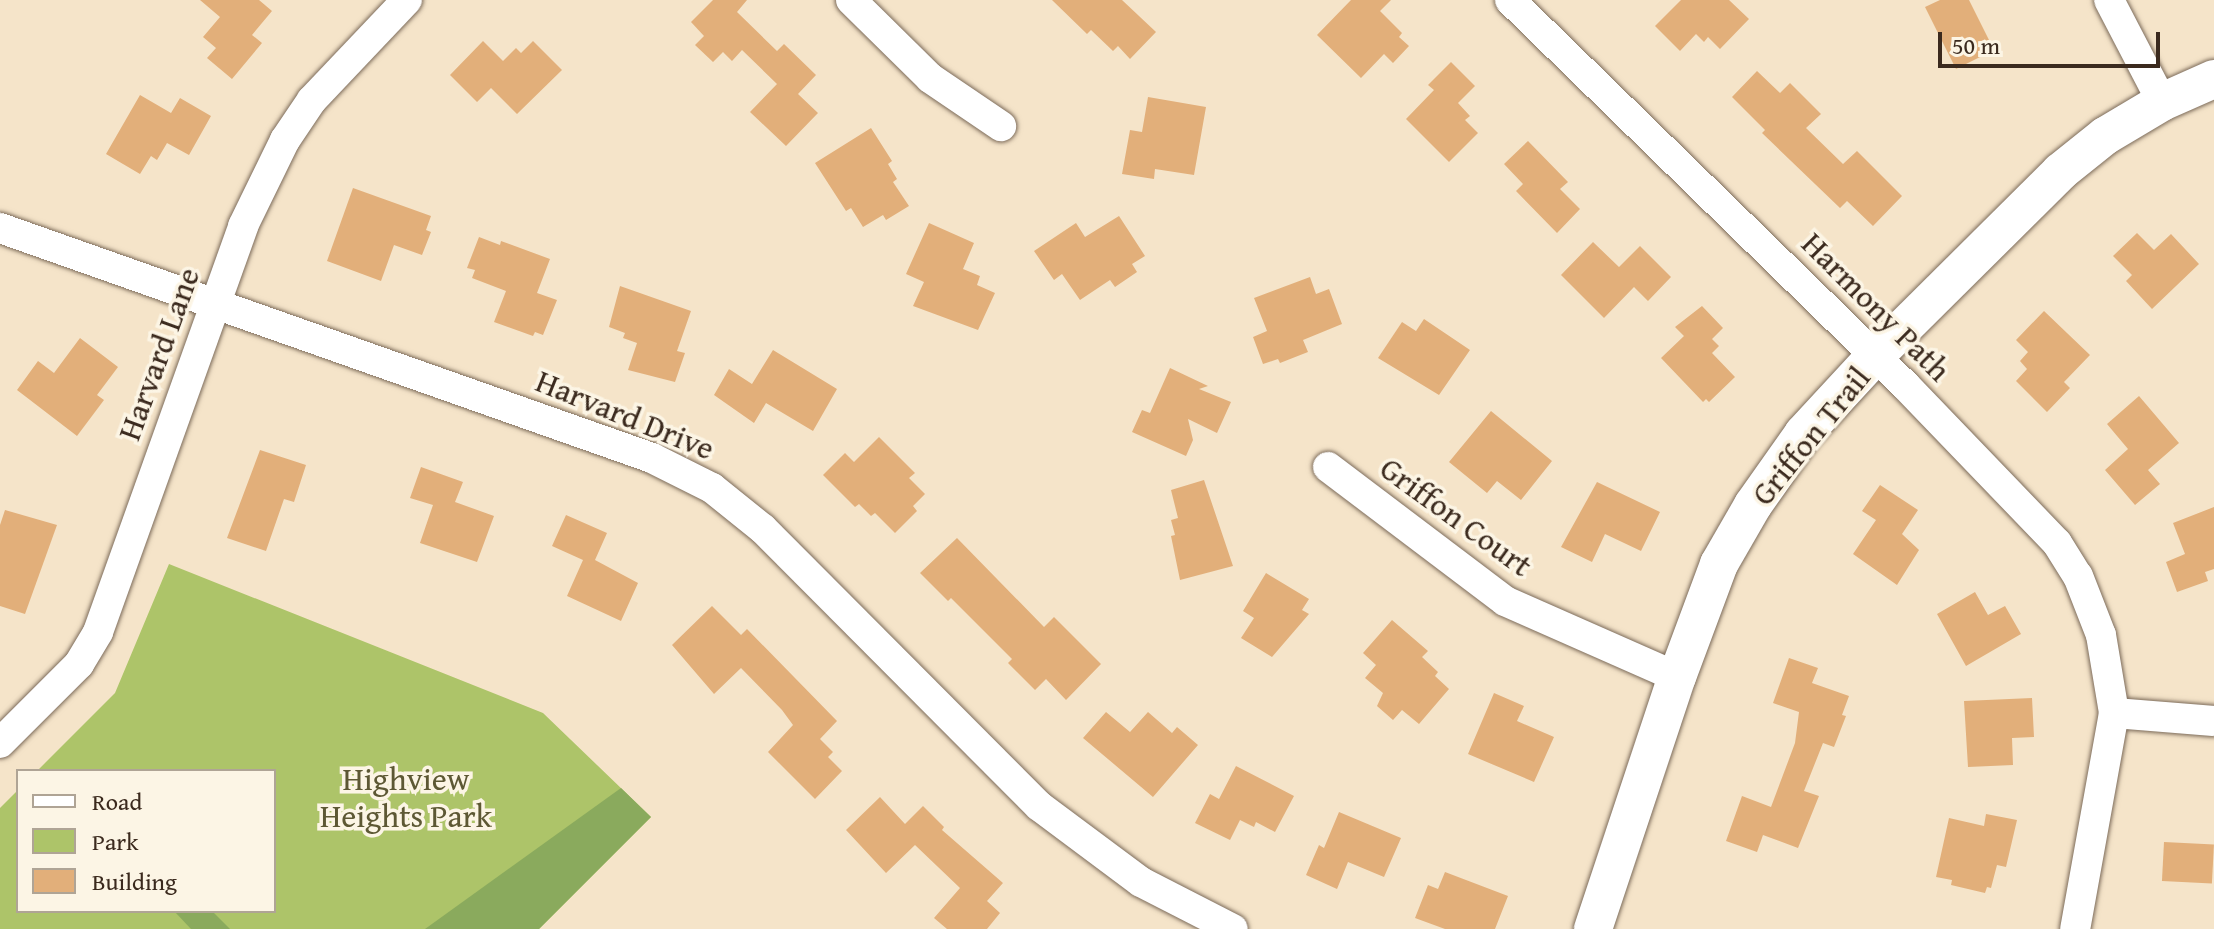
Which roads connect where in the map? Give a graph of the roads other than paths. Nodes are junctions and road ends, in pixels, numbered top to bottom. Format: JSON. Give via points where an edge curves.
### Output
{"nodes":[{"id":1,"x":407,"y":0,"type":"edge"},
{"id":2,"x":851,"y":0,"type":"edge"},
{"id":3,"x":1510,"y":0,"type":"edge"},
{"id":4,"x":2109,"y":0,"type":"edge"},
{"id":5,"x":2214,"y":79,"type":"edge"},
{"id":6,"x":2162,"y":102,"type":"junction"},
{"id":7,"x":1001,"y":126,"type":"dead end"},
{"id":8,"x":0,"y":228,"type":"edge"},
{"id":9,"x":215,"y":304,"type":"junction"},
{"id":10,"x":1875,"y":356,"type":"junction"},
{"id":11,"x":1328,"y":467,"type":"dead end"},
{"id":12,"x":1677,"y":677,"type":"junction"},
{"id":13,"x":2114,"y":713,"type":"junction"},
{"id":14,"x":2214,"y":721,"type":"edge"},
{"id":15,"x":0,"y":743,"type":"edge"},
{"id":16,"x":1233,"y":929,"type":"edge"},
{"id":17,"x":1593,"y":929,"type":"edge"},
{"id":18,"x":2075,"y":929,"type":"edge"}],
"edges":[{"from":1,"to":9,"type":"street","name":"Harvard Lane","via":[[312,100],[285,140],[243,226]]},
{"from":2,"to":7,"type":"street","via":[[930,78]]},
{"from":3,"to":10,"type":"street","name":"Harmony Path"},
{"from":4,"to":6,"type":"street"},
{"from":5,"to":6,"type":"street","name":"Griffon Trail"},
{"from":6,"to":10,"type":"street","name":"Griffon Trail","via":[[2105,136],[2060,172]]},
{"from":8,"to":9,"type":"street","name":"Harvard Drive"},
{"from":9,"to":15,"type":"street","name":"Harvard Lane","via":[[90,650]]},
{"from":9,"to":16,"type":"street","name":"Harvard Drive","via":[[652,458],[712,488],[763,529],[1039,806],[1141,882]]},
{"from":10,"to":12,"type":"street","name":"Griffon Trail","via":[[1803,434],[1753,505],[1719,564]]},
{"from":10,"to":13,"type":"street","name":"Harmony Path","via":[[2057,543],[2092,605],[2109,667]]},
{"from":11,"to":12,"type":"street","name":"Griffon Court","via":[[1505,601]]},
{"from":12,"to":17,"type":"street","name":"Griffon Trail"},
{"from":13,"to":14,"type":"street"},
{"from":13,"to":18,"type":"street","name":"Harmony Path"}]}
